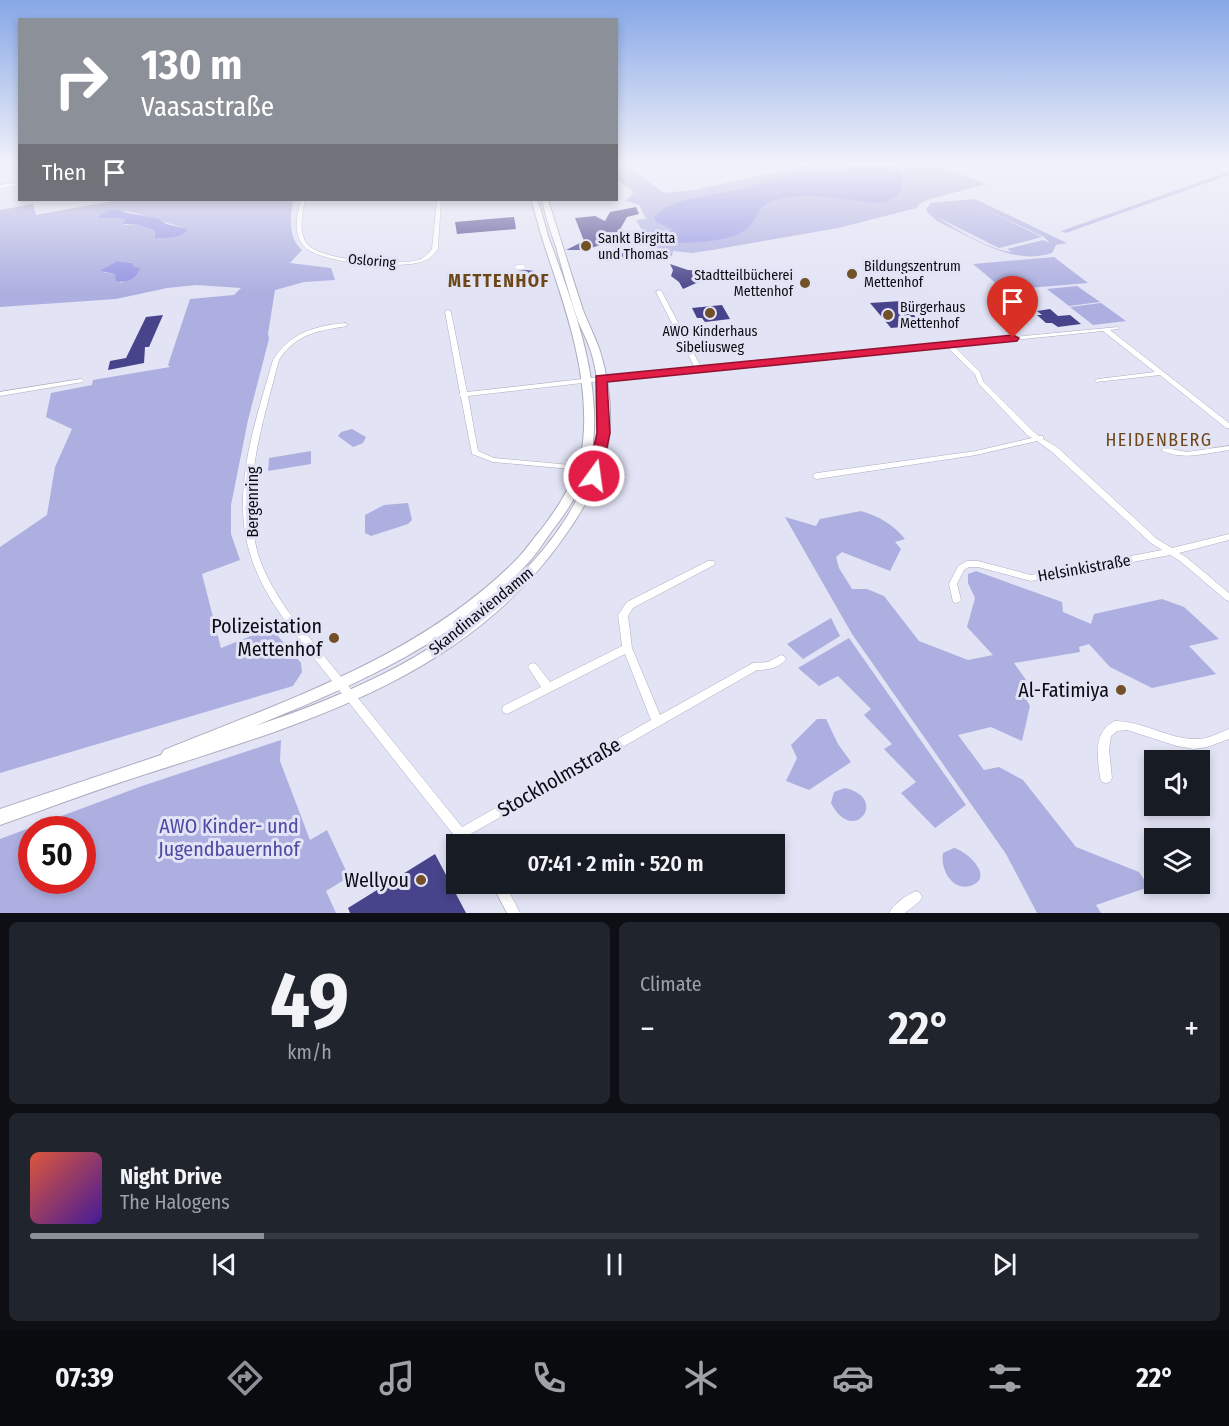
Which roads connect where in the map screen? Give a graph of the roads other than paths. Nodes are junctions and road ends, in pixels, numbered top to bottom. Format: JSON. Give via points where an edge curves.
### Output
{"nodes":[{"id":1,"x":303,"y":208,"type":"edge"},
{"id":2,"x":438,"y":208,"type":"edge"},
{"id":3,"x":536,"y":208,"type":"edge"},
{"id":4,"x":546,"y":208,"type":"edge"},
{"id":5,"x":517,"y":267,"type":"dead end"},
{"id":6,"x":523,"y":267,"type":"dead end"},
{"id":7,"x":659,"y":292,"type":"dead end"},
{"id":8,"x":448,"y":312,"type":"dead end"},
{"id":9,"x":345,"y":325,"type":"dead end"},
{"id":10,"x":1116,"y":328,"type":"dead end"},
{"id":11,"x":1104,"y":329,"type":"junction"},
{"id":12,"x":949,"y":345,"type":"junction"},
{"id":13,"x":700,"y":371,"type":"junction"},
{"id":14,"x":1162,"y":373,"type":"junction"},
{"id":15,"x":600,"y":379,"type":"junction"},
{"id":16,"x":81,"y":381,"type":"dead end"},
{"id":17,"x":586,"y":381,"type":"junction"},
{"id":18,"x":1098,"y":381,"type":"dead end"},
{"id":19,"x":0,"y":394,"type":"edge"},
{"id":20,"x":462,"y":395,"type":"junction"},
{"id":21,"x":1229,"y":426,"type":"edge"},
{"id":22,"x":1040,"y":438,"type":"junction"},
{"id":23,"x":1229,"y":448,"type":"edge"},
{"id":24,"x":1165,"y":450,"type":"dead end"},
{"id":25,"x":582,"y":468,"type":"junction"},
{"id":26,"x":817,"y":476,"type":"dead end"},
{"id":27,"x":1229,"y":537,"type":"edge"},
{"id":28,"x":1173,"y":551,"type":"junction"},
{"id":29,"x":711,"y":563,"type":"dead end"},
{"id":30,"x":1229,"y":598,"type":"edge"},
{"id":31,"x":956,"y":600,"type":"dead end"},
{"id":32,"x":627,"y":648,"type":"junction"},
{"id":33,"x":781,"y":658,"type":"dead end"},
{"id":34,"x":533,"y":667,"type":"dead end"},
{"id":35,"x":339,"y":684,"type":"junction"},
{"id":36,"x":548,"y":688,"type":"junction"},
{"id":37,"x":350,"y":697,"type":"junction"},
{"id":38,"x":507,"y":709,"type":"dead end"},
{"id":39,"x":657,"y":722,"type":"junction"},
{"id":40,"x":1229,"y":734,"type":"edge"},
{"id":41,"x":127,"y":773,"type":"junction"},
{"id":42,"x":1106,"y":777,"type":"dead end"},
{"id":43,"x":0,"y":818,"type":"edge"},
{"id":44,"x":460,"y":834,"type":"joint"},
{"id":45,"x":504,"y":894,"type":"edge"},
{"id":46,"x":916,"y":897,"type":"dead end"},
{"id":47,"x":514,"y":913,"type":"edge"},
{"id":48,"x":895,"y":913,"type":"edge"}],
"edges":[{"from":1,"to":2,"type":"street","name":"Osloring","via":[[301,235],[312,250],[334,257],[398,264],[423,260],[435,249]]},
{"from":3,"to":17,"type":"main road","name":"Skandinaviendamm","via":[[572,317]]},
{"from":4,"to":15,"type":"main road","name":"Skandinaviendamm","via":[[594,347]]},
{"from":5,"to":6,"type":"street"},
{"from":7,"to":13,"type":"street"},
{"from":8,"to":20,"type":"street"},
{"from":9,"to":35,"type":"street","name":"Bergenring","via":[[305,334],[278,355],[251,465],[249,493],[251,544],[265,580],[284,613]]},
{"from":10,"to":11,"type":"street"},
{"from":11,"to":12,"type":"street"},
{"from":11,"to":14,"type":"street"},
{"from":12,"to":13,"type":"street"},
{"from":12,"to":22,"type":"street","name":"Helsinkistraße","via":[[978,373],[980,382],[1030,433]]},
{"from":13,"to":15,"type":"street"},
{"from":14,"to":18,"type":"street"},
{"from":14,"to":21,"type":"street"},
{"from":15,"to":17,"type":"street"},
{"from":15,"to":37,"type":"main road","name":"Skandinaviendamm","via":[[604,433],[594,476],[575,515],[551,549],[518,584],[451,638],[403,670]]},
{"from":16,"to":19,"type":"street"},
{"from":17,"to":20,"type":"street"},
{"from":17,"to":25,"type":"main road","name":"Skandinaviendamm","via":[[588,441]]},
{"from":20,"to":25,"type":"street","via":[[472,448],[481,456]]},
{"from":22,"to":26,"type":"street","via":[[976,453]]},
{"from":22,"to":28,"type":"street","name":"Helsinkistraße","via":[[1154,541]]},
{"from":23,"to":24,"type":"street","via":[[1187,454]]},
{"from":25,"to":35,"type":"main road","name":"Skandinaviendamm","via":[[553,524],[507,575],[448,622]]},
{"from":27,"to":28,"type":"street"},
{"from":28,"to":30,"type":"street","name":"Helsinkistraße"},
{"from":28,"to":31,"type":"street","name":"Helsinkistraße","via":[[1031,578],[967,564],[960,568],[953,584]]},
{"from":29,"to":32,"type":"street","via":[[630,605],[623,615]]},
{"from":32,"to":36,"type":"street"},
{"from":32,"to":39,"type":"street"},
{"from":33,"to":39,"type":"street","name":"Stockholmstraße","via":[[769,666],[756,666]]},
{"from":34,"to":36,"type":"street"},
{"from":35,"to":37,"type":"street","name":"Bergenring"},
{"from":35,"to":41,"type":"main road","name":"Skandinaviendamm"},
{"from":36,"to":38,"type":"street"},
{"from":37,"to":41,"type":"main road","name":"Skandinaviendamm","via":[[260,732]]},
{"from":37,"to":44,"type":"street"},
{"from":39,"to":44,"type":"street","name":"Stockholmstraße"},
{"from":40,"to":42,"type":"street","via":[[1196,745],[1129,724],[1112,727],[1105,734],[1102,755]]},
{"from":41,"to":43,"type":"main road","name":"Skandinaviendamm"},
{"from":45,"to":47,"type":"street"},
{"from":46,"to":48,"type":"street"}]}
